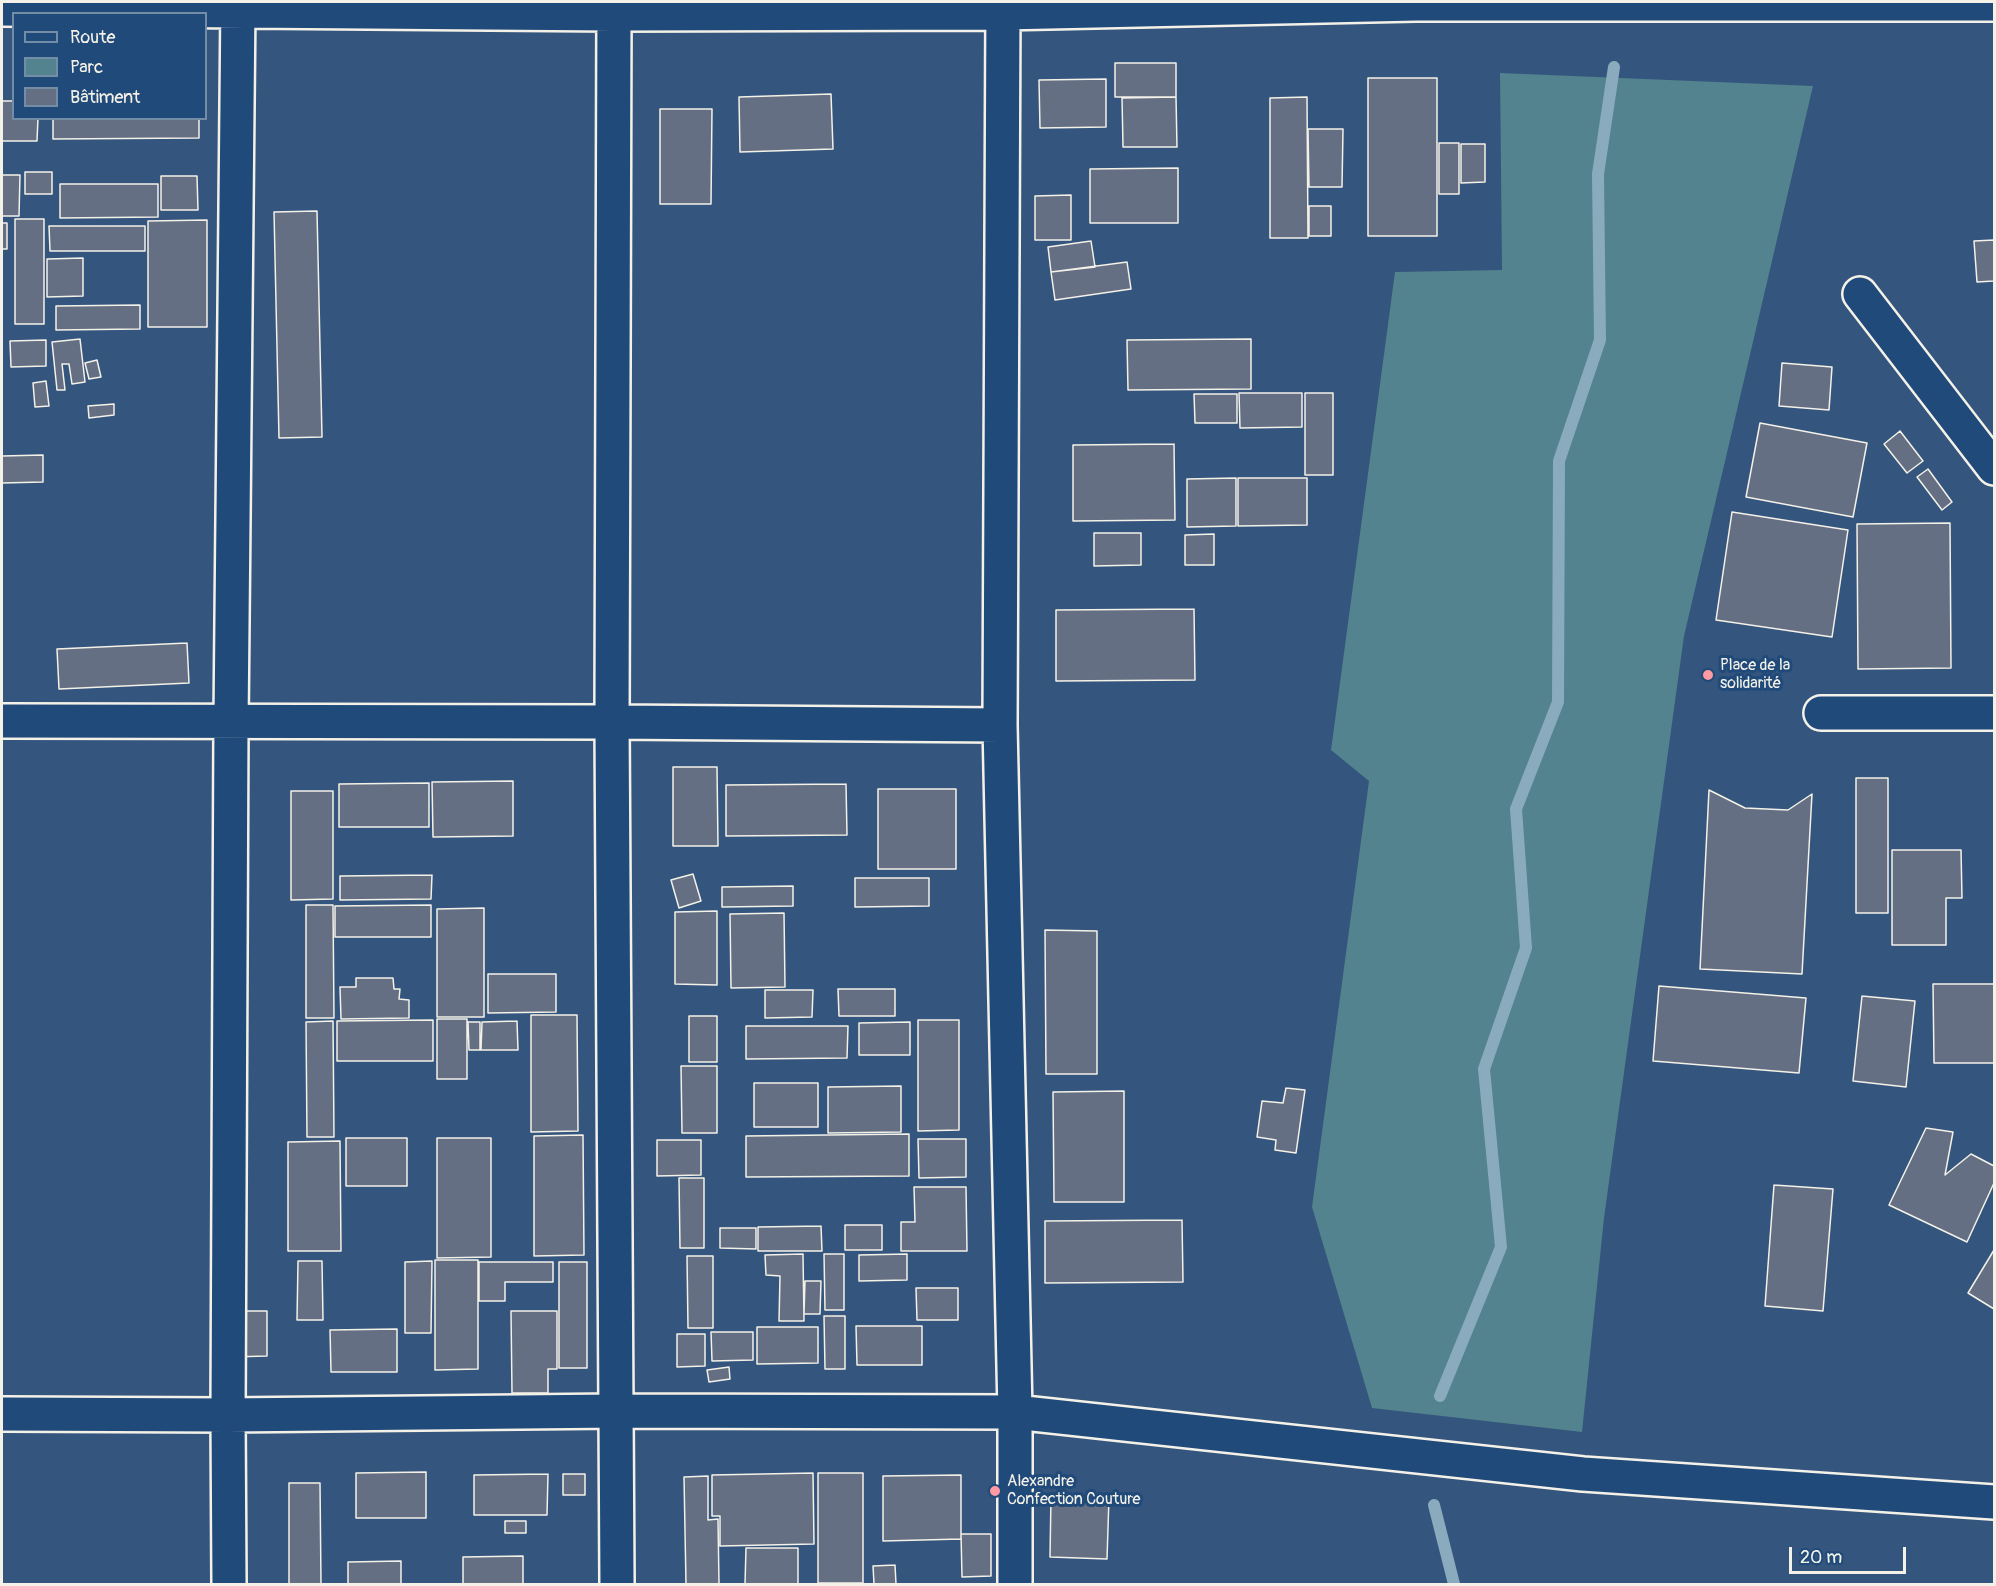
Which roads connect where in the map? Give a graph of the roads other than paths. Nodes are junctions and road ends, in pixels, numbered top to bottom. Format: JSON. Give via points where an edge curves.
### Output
{"nodes":[{"id":1,"x":1416,"y":3,"type":"edge"},
{"id":2,"x":1995,"y":4,"type":"edge"},
{"id":3,"x":238,"y":6,"type":"edge"},
{"id":4,"x":1003,"y":7,"type":"edge"},
{"id":5,"x":614,"y":8,"type":"edge"},
{"id":6,"x":2,"y":9,"type":"edge"},
{"id":7,"x":1860,"y":294,"type":"dead end"},
{"id":8,"x":1995,"y":468,"type":"edge"},
{"id":9,"x":1821,"y":713,"type":"dead end"},
{"id":10,"x":1995,"y":713,"type":"edge"},
{"id":11,"x":2,"y":721,"type":"edge"},
{"id":12,"x":612,"y":722,"type":"junction"},
{"id":13,"x":231,"y":723,"type":"junction"},
{"id":14,"x":1000,"y":725,"type":"junction"},
{"id":15,"x":617,"y":1411,"type":"junction"},
{"id":16,"x":1015,"y":1412,"type":"junction"},
{"id":17,"x":2,"y":1414,"type":"edge"},
{"id":18,"x":228,"y":1415,"type":"junction"},
{"id":19,"x":1995,"y":1502,"type":"edge"},
{"id":20,"x":229,"y":1584,"type":"edge"},
{"id":21,"x":617,"y":1584,"type":"edge"},
{"id":22,"x":1015,"y":1584,"type":"edge"}],
"edges":[{"from":1,"to":2,"type":"street"},
{"from":1,"to":4,"type":"street"},
{"from":3,"to":5,"type":"street"},
{"from":3,"to":6,"type":"street"},
{"from":3,"to":13,"type":"street"},
{"from":4,"to":5,"type":"street"},
{"from":4,"to":14,"type":"street"},
{"from":5,"to":12,"type":"street"},
{"from":7,"to":8,"type":"street"},
{"from":9,"to":10,"type":"street"},
{"from":11,"to":13,"type":"street"},
{"from":12,"to":13,"type":"street"},
{"from":12,"to":14,"type":"street"},
{"from":12,"to":15,"type":"street"},
{"from":13,"to":18,"type":"street"},
{"from":14,"to":16,"type":"street"},
{"from":15,"to":16,"type":"street"},
{"from":15,"to":18,"type":"street"},
{"from":15,"to":21,"type":"street"},
{"from":16,"to":19,"type":"street","via":[[1583,1473]]},
{"from":16,"to":22,"type":"street"},
{"from":17,"to":18,"type":"street"},
{"from":18,"to":20,"type":"street"}]}
